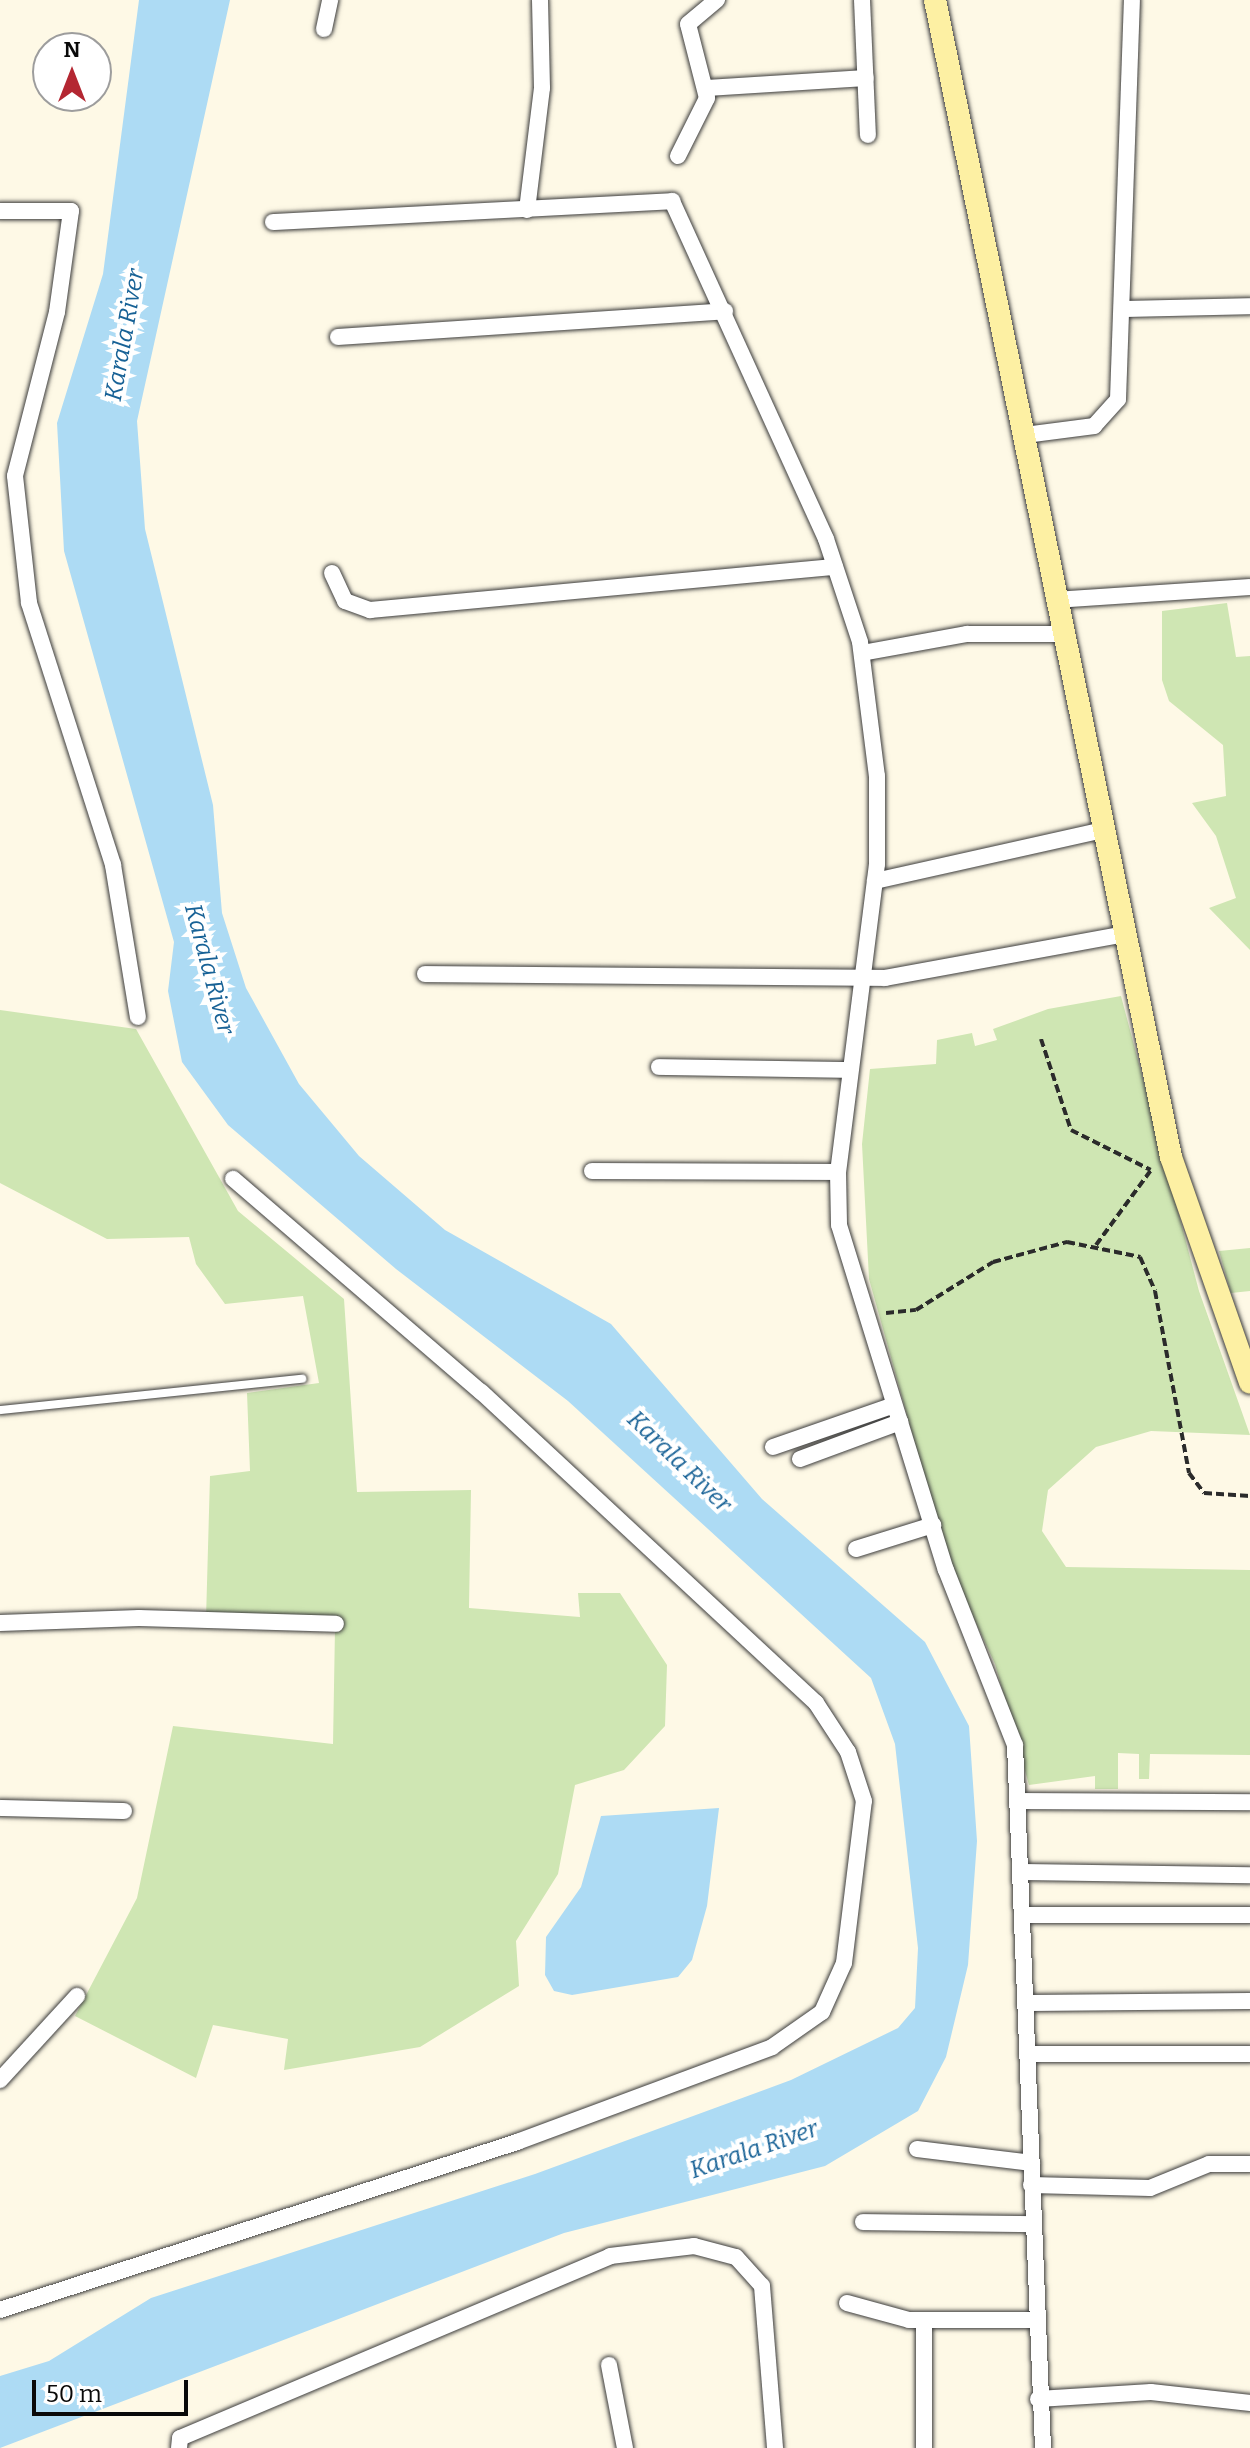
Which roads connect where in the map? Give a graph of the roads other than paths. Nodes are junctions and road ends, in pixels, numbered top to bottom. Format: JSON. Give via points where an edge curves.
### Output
{"nodes":[{"id":1,"x":330,"y":0,"type":"edge"},
{"id":2,"x":540,"y":0,"type":"edge"},
{"id":3,"x":717,"y":0,"type":"edge"},
{"id":4,"x":862,"y":0,"type":"edge"},
{"id":5,"x":935,"y":0,"type":"edge"},
{"id":6,"x":1132,"y":0,"type":"edge"},
{"id":7,"x":324,"y":29,"type":"dead end"},
{"id":8,"x":866,"y":78,"type":"junction"},
{"id":9,"x":707,"y":88,"type":"junction"},
{"id":10,"x":868,"y":135,"type":"dead end"},
{"id":11,"x":678,"y":156,"type":"dead end"},
{"id":12,"x":527,"y":210,"type":"junction"},
{"id":13,"x":0,"y":211,"type":"edge"},
{"id":14,"x":273,"y":222,"type":"dead end"},
{"id":15,"x":1250,"y":306,"type":"edge"},
{"id":16,"x":1122,"y":309,"type":"junction"},
{"id":17,"x":725,"y":311,"type":"junction"},
{"id":18,"x":338,"y":337,"type":"dead end"},
{"id":19,"x":1025,"y":435,"type":"junction"},
{"id":20,"x":835,"y":567,"type":"junction"},
{"id":21,"x":332,"y":573,"type":"dead end"},
{"id":22,"x":1250,"y":587,"type":"edge"},
{"id":23,"x":1055,"y":600,"type":"junction"},
{"id":24,"x":1062,"y":634,"type":"junction"},
{"id":25,"x":862,"y":653,"type":"junction"},
{"id":26,"x":1103,"y":830,"type":"junction"},
{"id":27,"x":875,"y":881,"type":"junction"},
{"id":28,"x":1125,"y":934,"type":"junction"},
{"id":29,"x":425,"y":974,"type":"dead end"},
{"id":30,"x":861,"y":978,"type":"junction"},
{"id":31,"x":138,"y":1017,"type":"dead end"},
{"id":32,"x":659,"y":1067,"type":"dead end"},
{"id":33,"x":850,"y":1070,"type":"junction"},
{"id":34,"x":592,"y":1171,"type":"dead end"},
{"id":35,"x":838,"y":1172,"type":"junction"},
{"id":36,"x":233,"y":1179,"type":"dead end"},
{"id":37,"x":302,"y":1379,"type":"dead end"},
{"id":38,"x":1250,"y":1383,"type":"edge"},
{"id":39,"x":894,"y":1405,"type":"junction"},
{"id":40,"x":0,"y":1410,"type":"edge"},
{"id":41,"x":900,"y":1422,"type":"junction"},
{"id":42,"x":773,"y":1447,"type":"dead end"},
{"id":43,"x":800,"y":1459,"type":"dead end"},
{"id":44,"x":933,"y":1525,"type":"junction"},
{"id":45,"x":856,"y":1549,"type":"dead end"},
{"id":46,"x":0,"y":1623,"type":"edge"},
{"id":47,"x":336,"y":1624,"type":"dead end"},
{"id":48,"x":1022,"y":1801,"type":"junction"},
{"id":49,"x":1250,"y":1802,"type":"edge"},
{"id":50,"x":0,"y":1808,"type":"edge"},
{"id":51,"x":124,"y":1811,"type":"dead end"},
{"id":52,"x":1023,"y":1872,"type":"junction"},
{"id":53,"x":1250,"y":1875,"type":"edge"},
{"id":54,"x":1024,"y":1915,"type":"junction"},
{"id":55,"x":1250,"y":1915,"type":"edge"},
{"id":56,"x":77,"y":1996,"type":"dead end"},
{"id":57,"x":1250,"y":2001,"type":"edge"},
{"id":58,"x":1029,"y":2003,"type":"junction"},
{"id":59,"x":1031,"y":2054,"type":"junction"},
{"id":60,"x":1250,"y":2054,"type":"edge"},
{"id":61,"x":0,"y":2080,"type":"edge"},
{"id":62,"x":917,"y":2149,"type":"dead end"},
{"id":63,"x":1032,"y":2163,"type":"junction"},
{"id":64,"x":1250,"y":2164,"type":"edge"},
{"id":65,"x":1031,"y":2185,"type":"junction"},
{"id":66,"x":863,"y":2222,"type":"dead end"},
{"id":67,"x":1031,"y":2224,"type":"junction"},
{"id":68,"x":847,"y":2303,"type":"dead end"},
{"id":69,"x":0,"y":2310,"type":"edge"},
{"id":70,"x":924,"y":2320,"type":"junction"},
{"id":71,"x":1035,"y":2320,"type":"junction"},
{"id":72,"x":609,"y":2365,"type":"dead end"},
{"id":73,"x":1038,"y":2399,"type":"junction"},
{"id":74,"x":1250,"y":2403,"type":"edge"},
{"id":75,"x":179,"y":2448,"type":"edge"},
{"id":76,"x":625,"y":2448,"type":"edge"},
{"id":77,"x":775,"y":2448,"type":"edge"},
{"id":78,"x":924,"y":2448,"type":"edge"},
{"id":79,"x":1043,"y":2448,"type":"edge"}],
"edges":[{"from":1,"to":7,"type":"street"},
{"from":2,"to":12,"type":"street","via":[[542,88]]},
{"from":3,"to":9,"type":"street","via":[[687,29]]},
{"from":4,"to":8,"type":"street"},
{"from":5,"to":19,"type":"main road"},
{"from":6,"to":16,"type":"street"},
{"from":8,"to":9,"type":"street"},
{"from":8,"to":10,"type":"street"},
{"from":9,"to":11,"type":"street","via":[[705,108]]},
{"from":12,"to":14,"type":"street"},
{"from":12,"to":17,"type":"street","via":[[672,201]]},
{"from":13,"to":31,"type":"street","via":[[71,211],[57,312],[15,476],[29,603],[113,865]]},
{"from":15,"to":16,"type":"street"},
{"from":16,"to":19,"type":"street","via":[[1113,410],[1094,426]]},
{"from":17,"to":18,"type":"street"},
{"from":17,"to":20,"type":"street"},
{"from":19,"to":23,"type":"main road"},
{"from":20,"to":21,"type":"street","via":[[370,610],[345,601]]},
{"from":20,"to":25,"type":"street"},
{"from":22,"to":23,"type":"street"},
{"from":23,"to":24,"type":"main road"},
{"from":24,"to":25,"type":"street","via":[[967,634]]},
{"from":24,"to":26,"type":"main road"},
{"from":25,"to":27,"type":"street","via":[[877,776]]},
{"from":26,"to":27,"type":"street"},
{"from":26,"to":28,"type":"main road"},
{"from":27,"to":30,"type":"street"},
{"from":28,"to":30,"type":"street","via":[[925,975]]},
{"from":28,"to":38,"type":"main road","via":[[1176,1179]]},
{"from":29,"to":30,"type":"street"},
{"from":30,"to":33,"type":"street"},
{"from":32,"to":33,"type":"street"},
{"from":33,"to":35,"type":"street"},
{"from":34,"to":35,"type":"street"},
{"from":35,"to":39,"type":"street","via":[[841,1238]]},
{"from":36,"to":69,"type":"street","via":[[500,1409],[824,1713],[848,1752],[864,1801],[844,1963],[822,2012],[772,2047],[517,2142]]},
{"from":37,"to":40,"type":"lane"},
{"from":39,"to":41,"type":"street"},
{"from":39,"to":42,"type":"street"},
{"from":41,"to":43,"type":"street"},
{"from":41,"to":44,"type":"street"},
{"from":44,"to":45,"type":"street"},
{"from":44,"to":48,"type":"street","via":[[998,1688]]},
{"from":46,"to":47,"type":"street","via":[[139,1618]]},
{"from":48,"to":49,"type":"street"},
{"from":48,"to":52,"type":"street"},
{"from":50,"to":51,"type":"street"},
{"from":52,"to":53,"type":"street"},
{"from":52,"to":54,"type":"street"},
{"from":54,"to":55,"type":"street"},
{"from":54,"to":58,"type":"street"},
{"from":56,"to":61,"type":"street"},
{"from":57,"to":58,"type":"street"},
{"from":58,"to":59,"type":"street"},
{"from":59,"to":60,"type":"street"},
{"from":59,"to":63,"type":"street"},
{"from":62,"to":63,"type":"street"},
{"from":63,"to":65,"type":"street"},
{"from":64,"to":65,"type":"street","via":[[1209,2164],[1150,2188]]},
{"from":65,"to":67,"type":"street"},
{"from":66,"to":67,"type":"street"},
{"from":67,"to":71,"type":"street"},
{"from":68,"to":70,"type":"street","via":[[884,2317]]},
{"from":70,"to":71,"type":"street"},
{"from":70,"to":78,"type":"street"},
{"from":71,"to":73,"type":"street"},
{"from":72,"to":76,"type":"street"},
{"from":73,"to":74,"type":"street","via":[[1151,2392]]},
{"from":73,"to":79,"type":"street"},
{"from":75,"to":77,"type":"street","via":[[180,2438],[610,2256],[694,2246],[736,2257],[762,2286]]}]}
